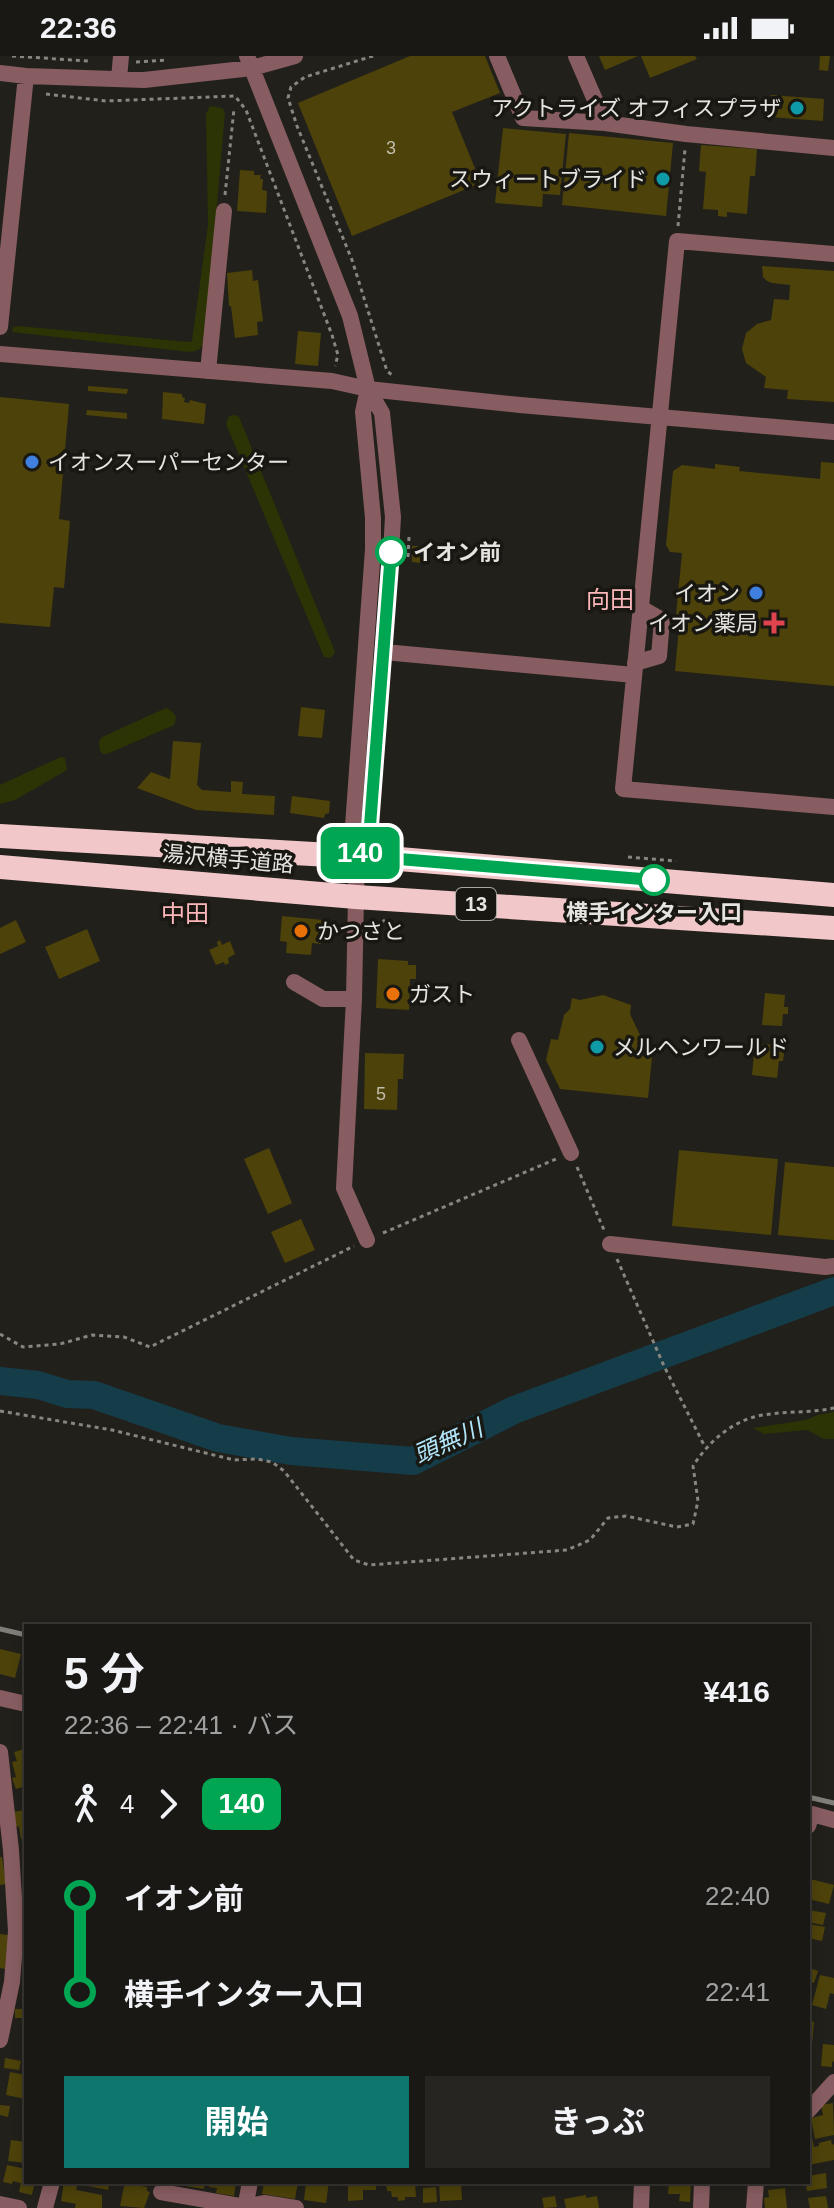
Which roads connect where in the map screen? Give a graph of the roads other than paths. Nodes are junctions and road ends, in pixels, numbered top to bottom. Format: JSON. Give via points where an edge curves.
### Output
{"nodes":[{"id":1,"x":121,"y":56,"type":"edge"},
{"id":2,"x":295,"y":56,"type":"edge"},
{"id":3,"x":497,"y":56,"type":"edge"},
{"id":4,"x":576,"y":56,"type":"edge"},
{"id":5,"x":250,"y":62,"type":"edge"},
{"id":6,"x":0,"y":73,"type":"edge"},
{"id":7,"x":119,"y":79,"type":"junction"},
{"id":8,"x":26,"y":84,"type":"junction"},
{"id":9,"x":605,"y":123,"type":"junction"},
{"id":10,"x":834,"y":148,"type":"edge"},
{"id":11,"x":224,"y":211,"type":"road end"},
{"id":12,"x":834,"y":254,"type":"edge"},
{"id":13,"x":0,"y":327,"type":"edge"},
{"id":14,"x":0,"y":354,"type":"edge"},
{"id":15,"x":208,"y":371,"type":"junction"},
{"id":16,"x":368,"y":389,"type":"junction"},
{"id":17,"x":660,"y":418,"type":"junction"},
{"id":18,"x":834,"y":432,"type":"edge"},
{"id":19,"x":641,"y":608,"type":"junction"},
{"id":20,"x":384,"y":652,"type":"junction"},
{"id":21,"x":635,"y":669,"type":"junction"},
{"id":22,"x":834,"y":807,"type":"edge"},
{"id":23,"x":0,"y":836,"type":"edge"},
{"id":24,"x":357,"y":858,"type":"junction"},
{"id":25,"x":0,"y":867,"type":"edge"},
{"id":26,"x":834,"y":895,"type":"edge"},
{"id":27,"x":356,"y":897,"type":"junction"},
{"id":28,"x":834,"y":928,"type":"edge"},
{"id":29,"x":294,"y":982,"type":"dead end"},
{"id":30,"x":354,"y":999,"type":"junction"},
{"id":31,"x":519,"y":1040,"type":"dead end"},
{"id":32,"x":571,"y":1153,"type":"road end"},
{"id":33,"x":367,"y":1240,"type":"road end"},
{"id":34,"x":610,"y":1244,"type":"dead end"},
{"id":35,"x":834,"y":1266,"type":"edge"},
{"id":36,"x":0,"y":1698,"type":"edge"},
{"id":37,"x":24,"y":1704,"type":"edge"},
{"id":38,"x":0,"y":1752,"type":"edge"},
{"id":39,"x":810,"y":1820,"type":"edge"},
{"id":40,"x":834,"y":1820,"type":"edge"},
{"id":41,"x":12,"y":1850,"type":"edge"},
{"id":42,"x":6,"y":1981,"type":"edge"},
{"id":43,"x":0,"y":2040,"type":"edge"},
{"id":44,"x":834,"y":2082,"type":"edge"},
{"id":45,"x":810,"y":2109,"type":"edge"},
{"id":46,"x":51,"y":2184,"type":"edge"},
{"id":47,"x":250,"y":2184,"type":"edge"},
{"id":48,"x":642,"y":2184,"type":"edge"},
{"id":49,"x":702,"y":2184,"type":"edge"},
{"id":50,"x":756,"y":2184,"type":"edge"},
{"id":51,"x":160,"y":2194,"type":"edge"},
{"id":52,"x":0,"y":2204,"type":"edge"},
{"id":53,"x":19,"y":2208,"type":"edge"},
{"id":54,"x":45,"y":2208,"type":"edge"},
{"id":55,"x":245,"y":2208,"type":"edge"},
{"id":56,"x":296,"y":2208,"type":"edge"},
{"id":57,"x":641,"y":2208,"type":"edge"},
{"id":58,"x":701,"y":2208,"type":"edge"},
{"id":59,"x":754,"y":2208,"type":"edge"}],
"edges":[{"from":1,"to":7,"type":"street"},
{"from":2,"to":5,"type":"street"},
{"from":3,"to":9,"type":"street","via":[[523,118]]},
{"from":4,"to":9,"type":"street"},
{"from":5,"to":7,"type":"street","via":[[144,80]]},
{"from":5,"to":16,"type":"street","via":[[350,316]]},
{"from":6,"to":8,"type":"street"},
{"from":7,"to":8,"type":"street"},
{"from":8,"to":13,"type":"street"},
{"from":9,"to":10,"type":"street"},
{"from":11,"to":15,"type":"street"},
{"from":12,"to":17,"type":"street","via":[[677,241]]},
{"from":14,"to":15,"type":"street"},
{"from":15,"to":16,"type":"street"},
{"from":16,"to":17,"type":"street"},
{"from":16,"to":20,"type":"street","via":[[382,413],[393,517]]},
{"from":16,"to":24,"type":"street","via":[[363,412],[373,549],[353,826]]},
{"from":17,"to":18,"type":"street"},
{"from":17,"to":19,"type":"street"},
{"from":19,"to":21,"type":"street"},
{"from":19,"to":21,"type":"street","via":[[662,620],[659,656]]},
{"from":20,"to":21,"type":"street"},
{"from":20,"to":24,"type":"street","via":[[370,826]]},
{"from":21,"to":22,"type":"street","via":[[623,789]]},
{"from":23,"to":24,"type":"highway","name":"湯沢横手道路","number":"13"},
{"from":24,"to":26,"type":"highway","name":"湯沢横手道路","number":"13"},
{"from":24,"to":27,"type":"street"},
{"from":25,"to":27,"type":"highway","name":"湯沢横手道路","number":"13"},
{"from":27,"to":28,"type":"highway","name":"湯沢横手道路","number":"13"},
{"from":27,"to":30,"type":"street"},
{"from":29,"to":30,"type":"street","via":[[323,999]]},
{"from":30,"to":33,"type":"street","via":[[344,1188]]},
{"from":31,"to":32,"type":"street"},
{"from":34,"to":35,"type":"street"},
{"from":36,"to":37,"type":"street"},
{"from":38,"to":41,"type":"street"},
{"from":39,"to":40,"type":"street","via":[[812,1814]]},
{"from":41,"to":42,"type":"street","via":[[16,1931]]},
{"from":42,"to":43,"type":"street"},
{"from":44,"to":45,"type":"street"},
{"from":46,"to":54,"type":"street"},
{"from":47,"to":55,"type":"street"},
{"from":48,"to":57,"type":"street"},
{"from":49,"to":58,"type":"street"},
{"from":50,"to":59,"type":"street"},
{"from":51,"to":55,"type":"street"},
{"from":52,"to":53,"type":"street"},
{"from":55,"to":56,"type":"street","via":[[264,2203]]}]}
